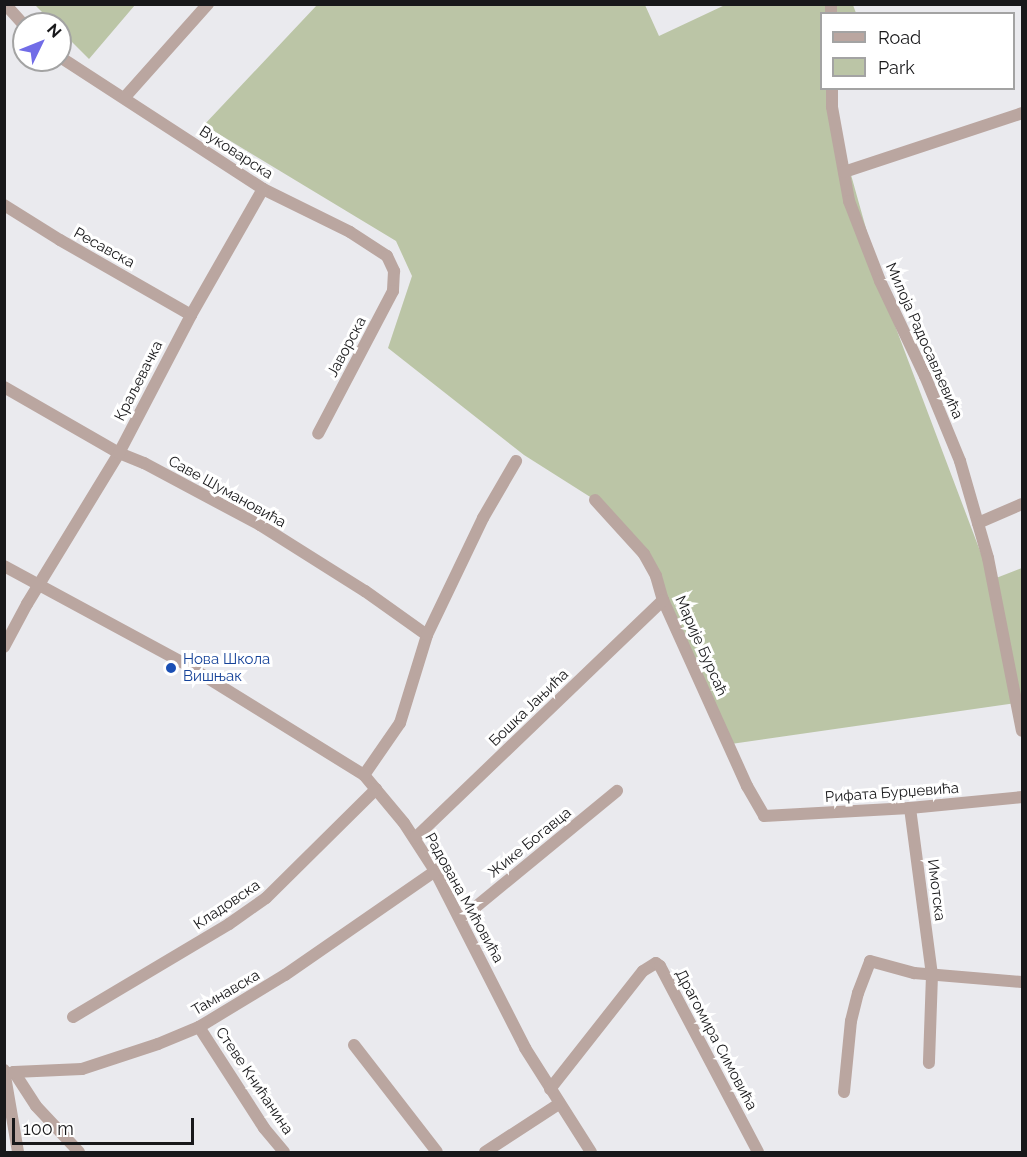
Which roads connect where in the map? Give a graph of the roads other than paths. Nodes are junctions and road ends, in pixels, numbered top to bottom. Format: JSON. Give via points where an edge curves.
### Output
{"nodes":[{"id":1,"x":208,"y":4,"type":"edge"},
{"id":2,"x":72,"y":64,"type":"edge"},
{"id":3,"x":832,"y":90,"type":"edge"},
{"id":4,"x":125,"y":97,"type":"junction"},
{"id":5,"x":1023,"y":113,"type":"edge"},
{"id":6,"x":844,"y":172,"type":"junction"},
{"id":7,"x":263,"y":189,"type":"junction"},
{"id":8,"x":4,"y":205,"type":"edge"},
{"id":9,"x":394,"y":271,"type":"joint"},
{"id":10,"x":191,"y":315,"type":"junction"},
{"id":11,"x":4,"y":387,"type":"edge"},
{"id":12,"x":318,"y":434,"type":"dead end"},
{"id":13,"x":119,"y":453,"type":"junction"},
{"id":14,"x":516,"y":461,"type":"dead end"},
{"id":15,"x":595,"y":500,"type":"dead end"},
{"id":16,"x":1023,"y":504,"type":"edge"},
{"id":17,"x":978,"y":523,"type":"junction"},
{"id":18,"x":4,"y":566,"type":"edge"},
{"id":19,"x":39,"y":585,"type":"junction"},
{"id":20,"x":663,"y":600,"type":"junction"},
{"id":21,"x":427,"y":635,"type":"junction"},
{"id":22,"x":4,"y":647,"type":"edge"},
{"id":23,"x":1023,"y":731,"type":"edge"},
{"id":24,"x":364,"y":775,"type":"junction"},
{"id":25,"x":376,"y":789,"type":"junction"},
{"id":26,"x":617,"y":791,"type":"dead end"},
{"id":27,"x":1023,"y":796,"type":"edge"},
{"id":28,"x":910,"y":808,"type":"junction"},
{"id":29,"x":764,"y":816,"type":"joint"},
{"id":30,"x":415,"y":838,"type":"junction"},
{"id":31,"x":435,"y":871,"type":"junction"},
{"id":32,"x":461,"y":919,"type":"junction"},
{"id":33,"x":933,"y":975,"type":"junction"},
{"id":34,"x":1023,"y":982,"type":"edge"},
{"id":35,"x":73,"y":1017,"type":"dead end"},
{"id":36,"x":199,"y":1027,"type":"junction"},
{"id":37,"x":354,"y":1045,"type":"dead end"},
{"id":38,"x":929,"y":1063,"type":"dead end"},
{"id":39,"x":7,"y":1073,"type":"edge"},
{"id":40,"x":550,"y":1089,"type":"junction"},
{"id":41,"x":844,"y":1092,"type":"dead end"},
{"id":42,"x":559,"y":1104,"type":"junction"},
{"id":43,"x":18,"y":1152,"type":"edge"},
{"id":44,"x":79,"y":1152,"type":"edge"},
{"id":45,"x":284,"y":1152,"type":"edge"},
{"id":46,"x":437,"y":1152,"type":"edge"},
{"id":47,"x":485,"y":1152,"type":"edge"},
{"id":48,"x":591,"y":1152,"type":"edge"},
{"id":49,"x":758,"y":1152,"type":"edge"}],
"edges":[{"from":1,"to":4,"type":"street"},
{"from":2,"to":4,"type":"street","name":"Вуковарска"},
{"from":3,"to":6,"type":"street","name":"Милоја Радосављевића"},
{"from":4,"to":7,"type":"street","name":"Вуковарска"},
{"from":5,"to":6,"type":"street"},
{"from":6,"to":17,"type":"street","name":"Милоја Радосављевића","via":[[849,201],[960,461]]},
{"from":7,"to":9,"type":"street","name":"Вуковарска","via":[[371,244],[387,256]]},
{"from":7,"to":10,"type":"street","name":"Краљевачка"},
{"from":8,"to":10,"type":"street","name":"Ресавска"},
{"from":9,"to":12,"type":"street","name":"Јаворска","via":[[393,291]]},
{"from":10,"to":13,"type":"street","name":"Краљевачка"},
{"from":11,"to":13,"type":"street","name":"Саве Шумановића"},
{"from":13,"to":19,"type":"street","name":"Краљевачка"},
{"from":13,"to":21,"type":"street","name":"Саве Шумановића","via":[[260,525]]},
{"from":14,"to":21,"type":"street","via":[[483,518]]},
{"from":15,"to":20,"type":"street","name":"Марије Бурсаћ","via":[[644,554]]},
{"from":16,"to":17,"type":"street"},
{"from":17,"to":23,"type":"street","name":"Милоја Радосављевића"},
{"from":18,"to":19,"type":"street","name":"Радована Мићовића"},
{"from":19,"to":22,"type":"street","name":"Краљевачка"},
{"from":19,"to":24,"type":"street","name":"Радована Мићовића","via":[[185,664]]},
{"from":20,"to":29,"type":"street","name":"Марије Бурсаћ"},
{"from":20,"to":30,"type":"street","name":"Бошка Јањића"},
{"from":21,"to":24,"type":"street","via":[[400,723]]},
{"from":24,"to":25,"type":"street","name":"Радована Мићовића"},
{"from":25,"to":30,"type":"street","name":"Радована Мићовића"},
{"from":25,"to":35,"type":"street","name":"Кладовска","via":[[266,898]]},
{"from":26,"to":32,"type":"street","name":"Жике Богавца"},
{"from":27,"to":28,"type":"street","name":"Рифата Бурџевића"},
{"from":28,"to":29,"type":"street","name":"Рифата Бурџевића"},
{"from":28,"to":33,"type":"street","name":"Имотска"},
{"from":30,"to":31,"type":"street","name":"Радована Мићовића"},
{"from":31,"to":32,"type":"street","name":"Радована Мићовића"},
{"from":31,"to":36,"type":"street","name":"Тамнавска","via":[[285,975]]},
{"from":32,"to":40,"type":"street","name":"Радована Мићовића","via":[[525,1048]]},
{"from":33,"to":34,"type":"street"},
{"from":33,"to":38,"type":"street"},
{"from":33,"to":41,"type":"street","via":[[870,961],[852,1021]]},
{"from":36,"to":39,"type":"street","name":"Тамнавска","via":[[82,1069]]},
{"from":36,"to":45,"type":"street","name":"Стеве Книћанина","via":[[264,1128]]},
{"from":37,"to":46,"type":"street"},
{"from":39,"to":43,"type":"street"},
{"from":39,"to":44,"type":"street"},
{"from":40,"to":42,"type":"street","name":"Радована Мићовића"},
{"from":40,"to":49,"type":"street","name":"Драгомира Симовића","via":[[643,970],[656,963]]},
{"from":42,"to":47,"type":"street"},
{"from":42,"to":48,"type":"street","name":"Радована Мићовића"}]}
